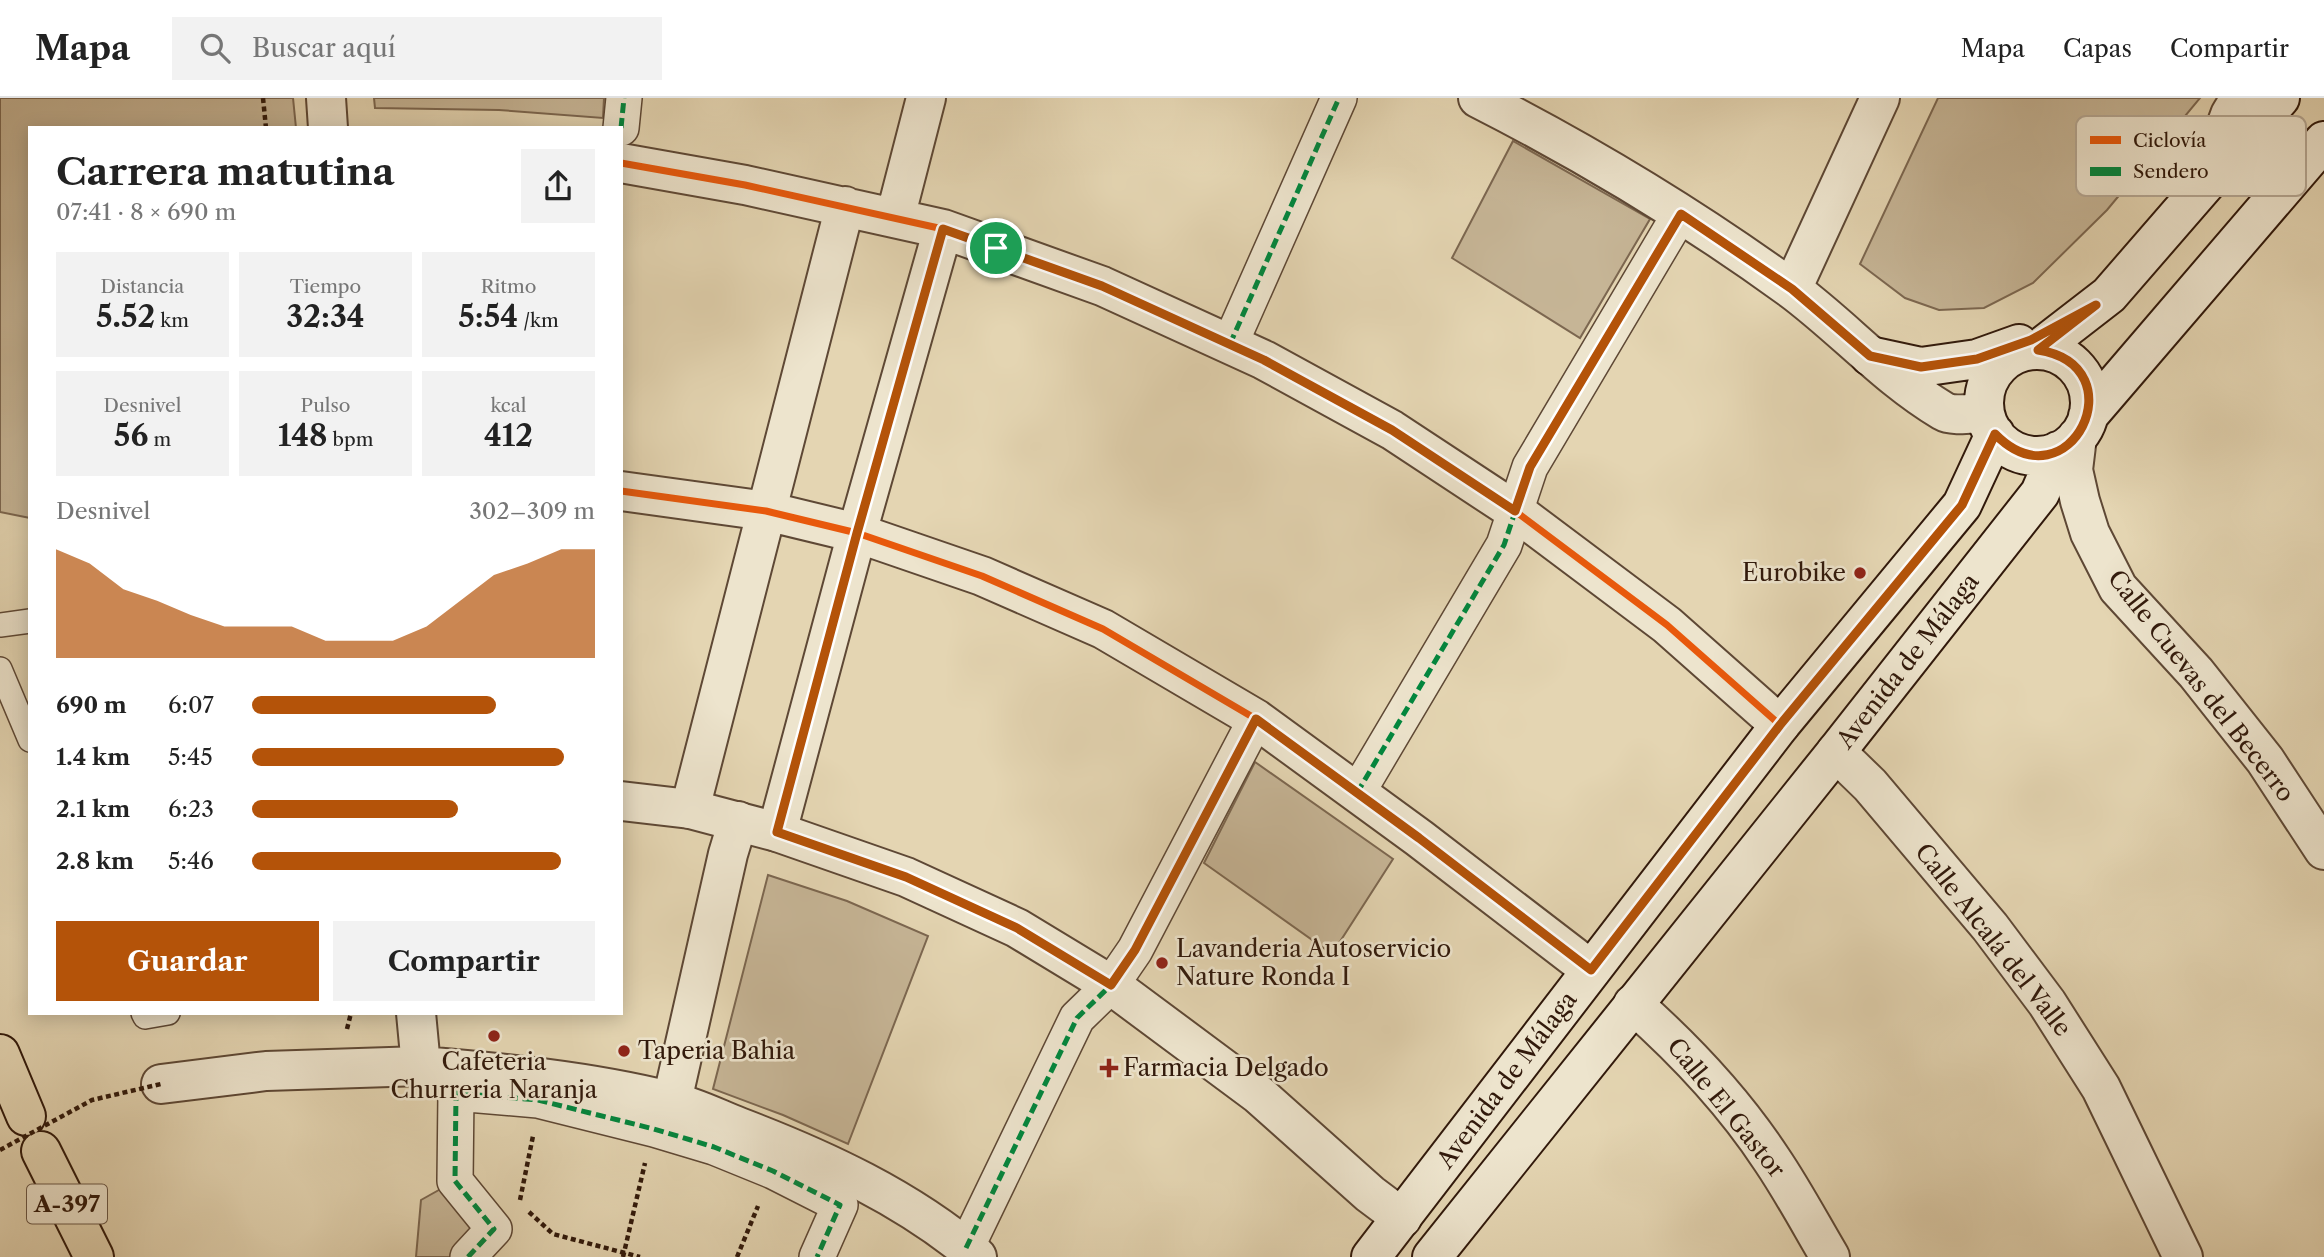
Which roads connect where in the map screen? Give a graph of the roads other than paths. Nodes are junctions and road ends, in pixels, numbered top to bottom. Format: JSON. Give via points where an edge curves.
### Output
{"nodes":[{"id":1,"x":326,"y":98,"type":"edge"},
{"id":2,"x":624,"y":98,"type":"edge"},
{"id":3,"x":926,"y":98,"type":"edge"},
{"id":4,"x":1339,"y":98,"type":"edge"},
{"id":5,"x":1478,"y":98,"type":"edge"},
{"id":6,"x":1880,"y":98,"type":"edge"},
{"id":7,"x":2240,"y":98,"type":"edge"},
{"id":8,"x":2280,"y":98,"type":"edge"},
{"id":9,"x":2229,"y":116,"type":"edge"},
{"id":10,"x":2265,"y":116,"type":"edge"},
{"id":11,"x":328,"y":126,"type":"edge"},
{"id":12,"x":621,"y":126,"type":"edge"},
{"id":13,"x":2324,"y":141,"type":"edge"},
{"id":14,"x":2306,"y":162,"type":"edge"},
{"id":15,"x":623,"y":163,"type":"edge"},
{"id":16,"x":2196,"y":196,"type":"edge"},
{"id":17,"x":2277,"y":196,"type":"edge"},
{"id":18,"x":845,"y":206,"type":"junction"},
{"id":19,"x":1681,"y":214,"type":"junction"},
{"id":20,"x":895,"y":218,"type":"junction"},
{"id":21,"x":943,"y":229,"type":"junction"},
{"id":22,"x":1792,"y":289,"type":"junction"},
{"id":23,"x":2096,"y":305,"type":"junction"},
{"id":24,"x":1230,"y":344,"type":"junction"},
{"id":25,"x":2038,"y":350,"type":"junction"},
{"id":26,"x":1870,"y":356,"type":"junction"},
{"id":27,"x":1990,"y":424,"type":"junction"},
{"id":28,"x":2074,"y":434,"type":"junction"},
{"id":29,"x":623,"y":491,"type":"edge"},
{"id":30,"x":766,"y":511,"type":"junction"},
{"id":31,"x":1515,"y":511,"type":"junction"},
{"id":32,"x":857,"y":533,"type":"junction"},
{"id":33,"x":28,"y":621,"type":"edge"},
{"id":34,"x":0,"y":625,"type":"edge"},
{"id":35,"x":0,"y":669,"type":"edge"},
{"id":36,"x":1256,"y":719,"type":"junction"},
{"id":37,"x":1780,"y":725,"type":"junction"},
{"id":38,"x":28,"y":735,"type":"edge"},
{"id":39,"x":1836,"y":752,"type":"junction"},
{"id":40,"x":1357,"y":793,"type":"junction"},
{"id":41,"x":623,"y":801,"type":"edge"},
{"id":42,"x":690,"y":810,"type":"junction"},
{"id":43,"x":738,"y":821,"type":"junction"},
{"id":44,"x":777,"y":832,"type":"junction"},
{"id":45,"x":2324,"y":850,"type":"edge"},
{"id":46,"x":1591,"y":970,"type":"junction"},
{"id":47,"x":1111,"y":985,"type":"junction"},
{"id":48,"x":1633,"y":1004,"type":"junction"},
{"id":49,"x":416,"y":1015,"type":"edge"},
{"id":50,"x":0,"y":1054,"type":"edge"},
{"id":51,"x":421,"y":1066,"type":"junction"},
{"id":52,"x":161,"y":1084,"type":"road end"},
{"id":53,"x":672,"y":1101,"type":"junction"},
{"id":54,"x":26,"y":1116,"type":"dead end"},
{"id":55,"x":41,"y":1151,"type":"dead end"},
{"id":56,"x":1402,"y":1218,"type":"junction"},
{"id":57,"x":971,"y":1252,"type":"edge"},
{"id":58,"x":1434,"y":1256,"type":"edge"},
{"id":59,"x":94,"y":1257,"type":"edge"},
{"id":60,"x":468,"y":1257,"type":"edge"},
{"id":61,"x":817,"y":1257,"type":"edge"},
{"id":62,"x":1371,"y":1257,"type":"edge"},
{"id":63,"x":1830,"y":1257,"type":"edge"},
{"id":64,"x":2183,"y":1257,"type":"edge"}],
"edges":[{"from":1,"to":11,"type":"street"},
{"from":2,"to":12,"type":"street"},
{"from":3,"to":20,"type":"street"},
{"from":4,"to":24,"type":"street"},
{"from":5,"to":19,"type":"street"},
{"from":6,"to":22,"type":"street"},
{"from":7,"to":9,"type":"street"},
{"from":8,"to":10,"type":"street"},
{"from":13,"to":14,"type":"street","name":"Avenida de Málaga"},
{"from":15,"to":18,"type":"street"},
{"from":16,"to":23,"type":"street"},
{"from":17,"to":28,"type":"street","name":"Avenida de Málaga"},
{"from":18,"to":20,"type":"street"},
{"from":18,"to":30,"type":"street"},
{"from":19,"to":22,"type":"street"},
{"from":19,"to":31,"type":"street","via":[[1530,467]]},
{"from":20,"to":21,"type":"street"},
{"from":21,"to":24,"type":"street","via":[[1102,286]]},
{"from":21,"to":32,"type":"street"},
{"from":22,"to":26,"type":"street"},
{"from":23,"to":25,"type":"street"},
{"from":23,"to":26,"type":"street","via":[[2031,340],[1977,359],[1921,367]]},
{"from":24,"to":31,"type":"street","via":[[1392,430]]},
{"from":25,"to":27,"type":"street","via":[[2008,358],[1996,369],[1984,397]]},
{"from":25,"to":28,"type":"street","via":[[2067,360],[2086,384],[2090,400]]},
{"from":26,"to":27,"type":"street","via":[[1946,413]]},
{"from":27,"to":28,"type":"street","via":[[2007,447],[2024,454],[2041,455]]},
{"from":27,"to":37,"type":"street","name":"Avenida de Málaga","via":[[1962,505]]},
{"from":28,"to":39,"type":"street","name":"Avenida de Málaga","via":[[2040,493]]},
{"from":28,"to":45,"type":"street","name":"Calle Cuevas del Becerro","via":[[2073,470],[2080,501],[2090,533],[2118,588],[2196,673],[2265,760]]},
{"from":29,"to":30,"type":"street"},
{"from":30,"to":32,"type":"street"},
{"from":30,"to":42,"type":"street"},
{"from":31,"to":37,"type":"street","via":[[1667,625]]},
{"from":31,"to":40,"type":"street","via":[[1504,545]]},
{"from":32,"to":36,"type":"street","via":[[982,576],[1103,629]]},
{"from":32,"to":44,"type":"street"},
{"from":33,"to":34,"type":"lane"},
{"from":35,"to":38,"type":"lane"},
{"from":36,"to":40,"type":"street"},
{"from":36,"to":47,"type":"street","via":[[1135,950]]},
{"from":37,"to":46,"type":"street","name":"Avenida de Málaga"},
{"from":39,"to":48,"type":"street","name":"Avenida de Málaga"},
{"from":39,"to":64,"type":"street","name":"Calle Alcalá del Valle","via":[[1870,785],[2047,1003],[2101,1088]]},
{"from":40,"to":46,"type":"street"},
{"from":41,"to":42,"type":"street"},
{"from":42,"to":43,"type":"street"},
{"from":43,"to":44,"type":"street"},
{"from":43,"to":53,"type":"street"},
{"from":44,"to":47,"type":"street","via":[[906,877],[1017,928]]},
{"from":46,"to":56,"type":"street","name":"Avenida de Málaga"},
{"from":47,"to":56,"type":"street","via":[[1259,1096]]},
{"from":47,"to":57,"type":"street","via":[[1077,1018]]},
{"from":48,"to":58,"type":"street","name":"Avenida de Málaga"},
{"from":48,"to":63,"type":"street","name":"Calle El Gastor","via":[[1708,1077],[1772,1160]]},
{"from":49,"to":51,"type":"street"},
{"from":50,"to":54,"type":"main road"},
{"from":51,"to":52,"type":"street","via":[[266,1070]]},
{"from":51,"to":53,"type":"street","via":[[528,1075]]},
{"from":53,"to":57,"type":"street","via":[[789,1146],[875,1187]]},
{"from":55,"to":59,"type":"main road","number":"A-397"},
{"from":56,"to":62,"type":"street","name":"Avenida de Málaga"},
{"from":60,"to":61,"type":"street","via":[[495,1229],[455,1181],[456,1093],[538,1100],[628,1121],[773,1171],[840,1205]]}]}
